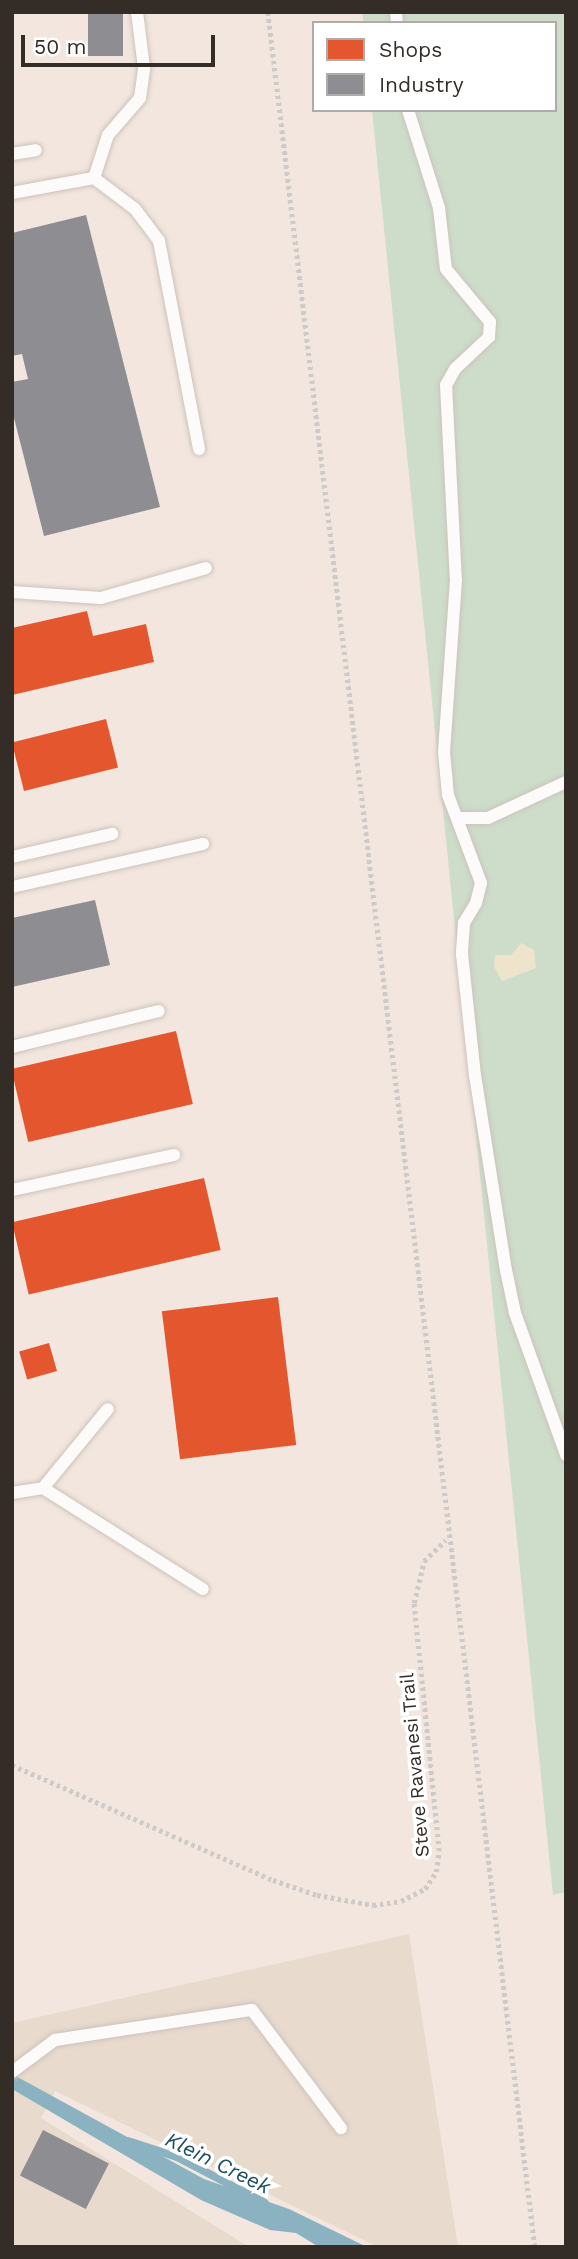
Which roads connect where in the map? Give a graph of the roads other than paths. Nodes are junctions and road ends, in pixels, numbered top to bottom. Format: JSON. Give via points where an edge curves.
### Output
{"nodes":[{"id":1,"x":137,"y":12,"type":"edge"},
{"id":2,"x":409,"y":112,"type":"edge"},
{"id":3,"x":36,"y":150,"type":"dead end"},
{"id":4,"x":12,"y":154,"type":"edge"},
{"id":5,"x":94,"y":178,"type":"junction"},
{"id":6,"x":12,"y":193,"type":"edge"},
{"id":7,"x":200,"y":449,"type":"dead end"},
{"id":8,"x":206,"y":568,"type":"dead end"},
{"id":9,"x":12,"y":592,"type":"edge"},
{"id":10,"x":566,"y":782,"type":"edge"},
{"id":11,"x":457,"y":818,"type":"junction"},
{"id":12,"x":112,"y":834,"type":"dead end"},
{"id":13,"x":203,"y":844,"type":"dead end"},
{"id":14,"x":12,"y":858,"type":"edge"},
{"id":15,"x":12,"y":887,"type":"edge"},
{"id":16,"x":159,"y":1010,"type":"dead end"},
{"id":17,"x":12,"y":1047,"type":"edge"},
{"id":18,"x":174,"y":1155,"type":"dead end"},
{"id":19,"x":12,"y":1190,"type":"edge"},
{"id":20,"x":108,"y":1409,"type":"dead end"},
{"id":21,"x":566,"y":1455,"type":"edge"},
{"id":22,"x":43,"y":1488,"type":"junction"},
{"id":23,"x":12,"y":1493,"type":"edge"},
{"id":24,"x":203,"y":1590,"type":"dead end"},
{"id":25,"x":12,"y":2071,"type":"edge"},
{"id":26,"x":341,"y":2128,"type":"dead end"}],
"edges":[{"from":1,"to":5,"type":"lane","via":[[144,68],[140,98],[108,135]]},
{"from":2,"to":11,"type":"lane","via":[[439,208],[446,269],[490,323],[489,337],[454,369],[446,385],[456,580],[444,751],[448,795]]},
{"from":3,"to":4,"type":"lane"},
{"from":5,"to":6,"type":"lane"},
{"from":5,"to":7,"type":"lane","via":[[135,208],[159,241]]},
{"from":8,"to":9,"type":"lane","via":[[100,598]]},
{"from":10,"to":11,"type":"lane","via":[[488,818]]},
{"from":11,"to":21,"type":"lane","via":[[481,883],[464,923],[462,954],[475,1075],[506,1270],[515,1314]]},
{"from":12,"to":14,"type":"lane"},
{"from":13,"to":15,"type":"lane"},
{"from":16,"to":17,"type":"lane"},
{"from":18,"to":19,"type":"lane"},
{"from":20,"to":22,"type":"lane"},
{"from":22,"to":23,"type":"lane"},
{"from":22,"to":24,"type":"lane"},
{"from":25,"to":26,"type":"lane","via":[[55,2040],[252,2010]]}]}
